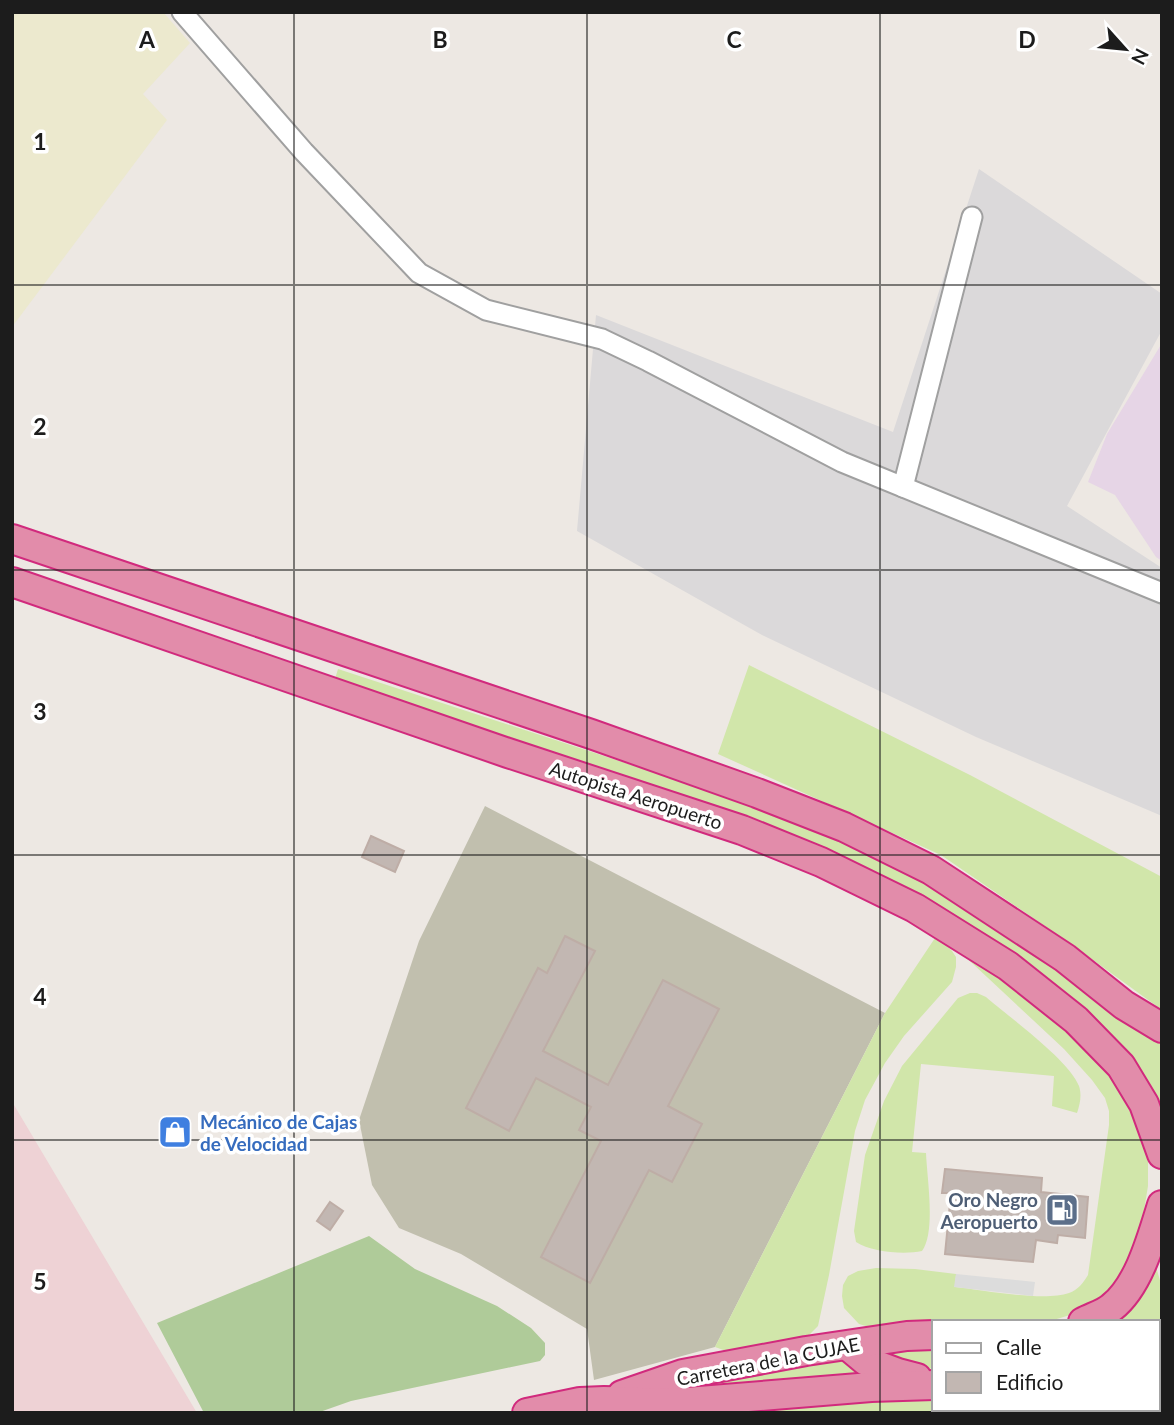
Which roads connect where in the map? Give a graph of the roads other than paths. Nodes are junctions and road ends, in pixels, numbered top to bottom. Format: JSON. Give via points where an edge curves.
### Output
{"nodes":[{"id":1,"x":182,"y":12,"type":"edge"},
{"id":2,"x":972,"y":218,"type":"dead end"},
{"id":3,"x":903,"y":487,"type":"junction"},
{"id":4,"x":12,"y":539,"type":"edge"},
{"id":5,"x":12,"y":582,"type":"edge"},
{"id":6,"x":1162,"y":593,"type":"edge"},
{"id":7,"x":1162,"y":1028,"type":"edge"},
{"id":8,"x":1162,"y":1154,"type":"edge"},
{"id":9,"x":1162,"y":1205,"type":"edge"},
{"id":10,"x":1087,"y":1320,"type":"edge"},
{"id":11,"x":932,"y":1335,"type":"edge"},
{"id":12,"x":848,"y":1346,"type":"junction"},
{"id":13,"x":932,"y":1383,"type":"edge"},
{"id":14,"x":932,"y":1384,"type":"edge"},
{"id":15,"x":592,"y":1402,"type":"junction"},
{"id":16,"x":527,"y":1413,"type":"edge"}],
"edges":[{"from":1,"to":3,"type":"street","via":[[303,152],[419,273],[486,310],[602,339],[842,462]]},
{"from":2,"to":3,"type":"street"},
{"from":3,"to":6,"type":"street"},
{"from":4,"to":7,"type":"highway","name":"Autopista Aeropuerto","via":[[591,734],[844,827],[931,870]]},
{"from":5,"to":8,"type":"highway","name":"Autopista Aeropuerto","via":[[742,830],[915,908],[1008,966],[1076,1020],[1121,1066],[1144,1104]]},
{"from":9,"to":10,"type":"highway","via":[[1148,1251],[1130,1286],[1112,1308]]},
{"from":11,"to":12,"type":"highway","name":"Carretera de la CUJAE"},
{"from":12,"to":13,"type":"highway","via":[[866,1361]]},
{"from":12,"to":15,"type":"highway","name":"Carretera de la CUJAE","via":[[683,1374]]},
{"from":14,"to":15,"type":"highway","name":"Carretera de la CUJAE","via":[[675,1403]]},
{"from":15,"to":16,"type":"highway","name":"Carretera de la CUJAE"}]}
